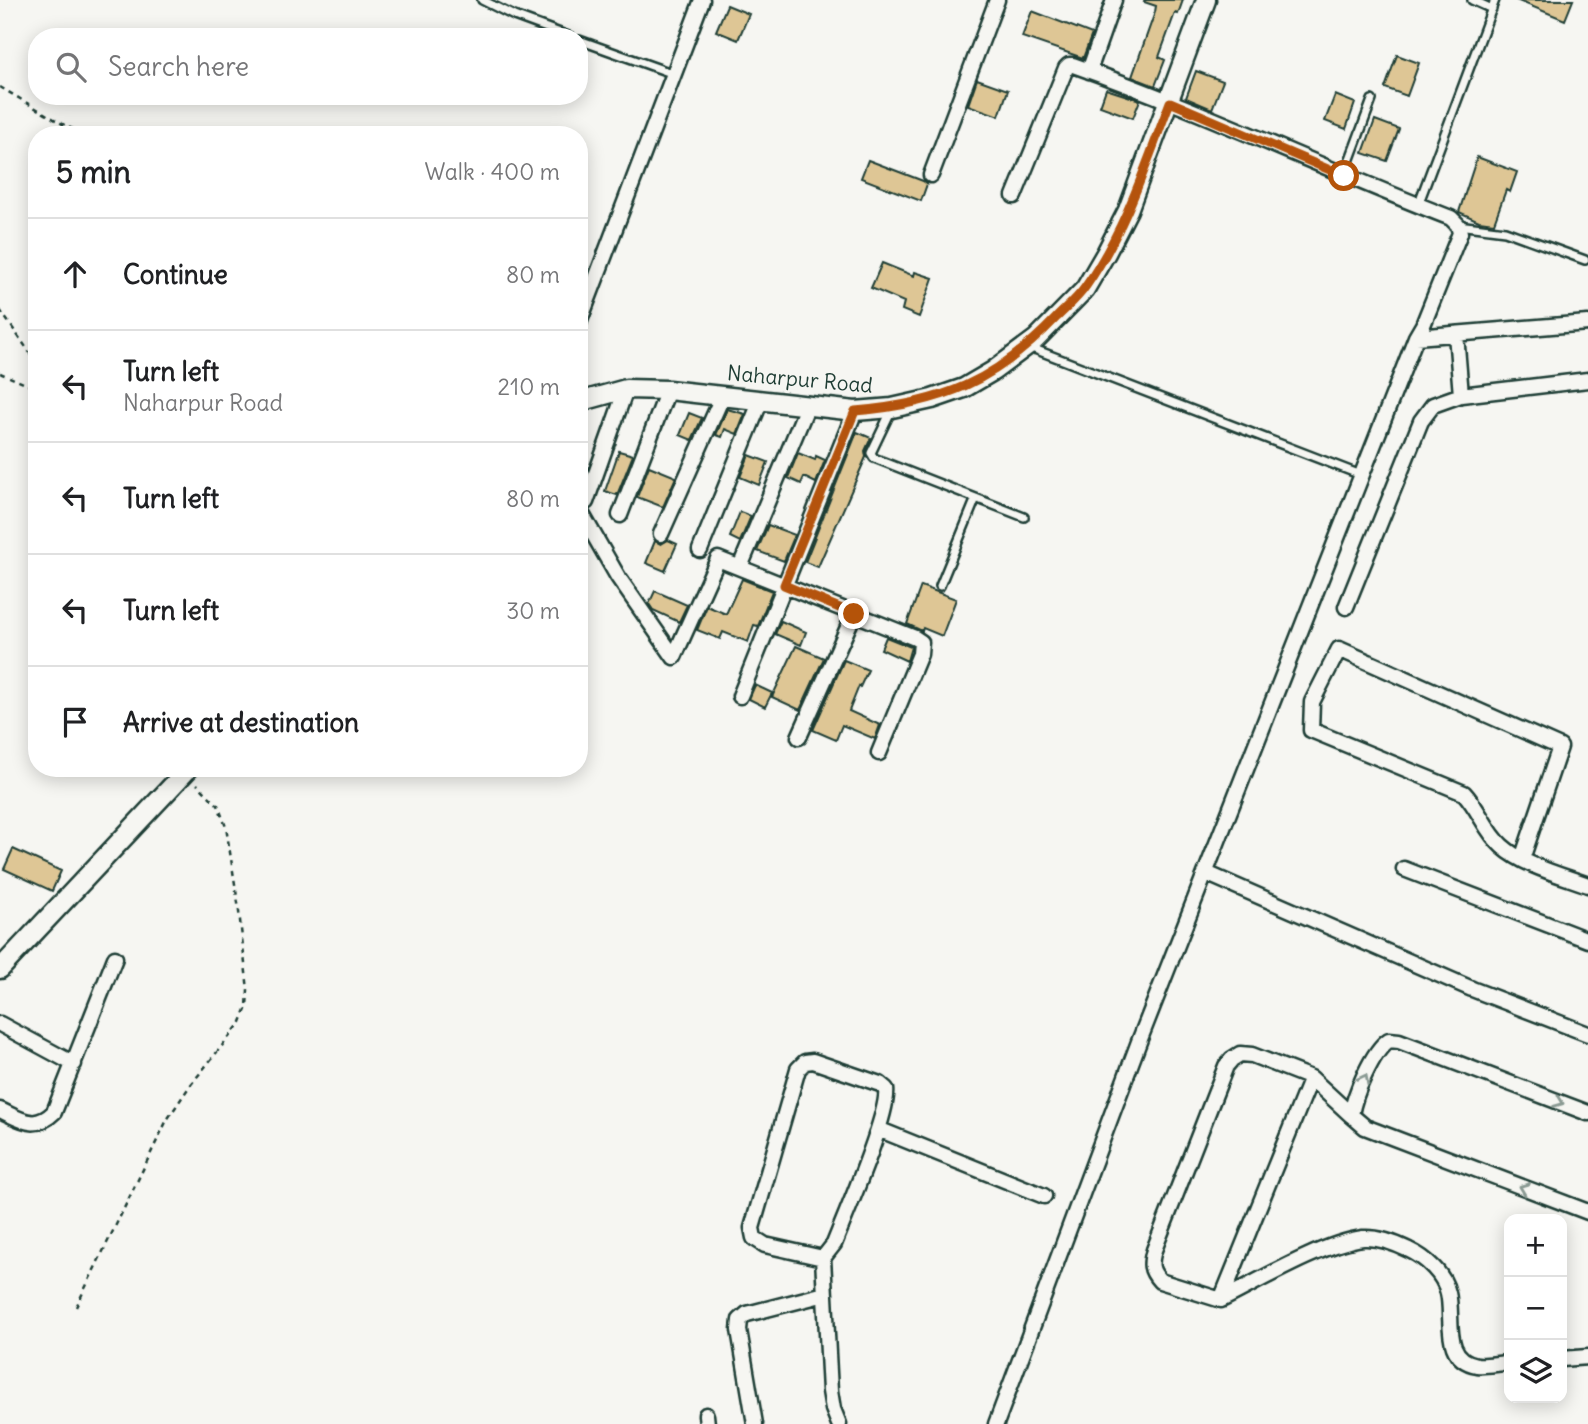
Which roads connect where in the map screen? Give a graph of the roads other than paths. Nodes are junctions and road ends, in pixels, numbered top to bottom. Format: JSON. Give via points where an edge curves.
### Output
{"nodes":[{"id":1,"x":482,"y":0,"type":"edge"},
{"id":2,"x":702,"y":0,"type":"edge"},
{"id":3,"x":998,"y":0,"type":"edge"},
{"id":4,"x":1114,"y":0,"type":"edge"},
{"id":5,"x":1206,"y":0,"type":"edge"},
{"id":6,"x":1472,"y":0,"type":"edge"},
{"id":7,"x":1495,"y":0,"type":"edge"},
{"id":8,"x":1492,"y":9,"type":"junction"},
{"id":9,"x":546,"y":28,"type":"edge"},
{"id":10,"x":588,"y":43,"type":"edge"},
{"id":11,"x":1089,"y":71,"type":"junction"},
{"id":12,"x":674,"y":74,"type":"junction"},
{"id":13,"x":1372,"y":100,"type":"dead end"},
{"id":14,"x":1170,"y":102,"type":"junction"},
{"id":15,"x":931,"y":175,"type":"dead end"},
{"id":16,"x":1344,"y":176,"type":"junction"},
{"id":17,"x":1014,"y":196,"type":"dead end"},
{"id":18,"x":1418,"y":205,"type":"junction"},
{"id":19,"x":1458,"y":225,"type":"junction"},
{"id":20,"x":1585,"y":260,"type":"dead end"},
{"id":21,"x":588,"y":299,"type":"edge"},
{"id":22,"x":1588,"y":323,"type":"edge"},
{"id":23,"x":1456,"y":334,"type":"junction"},
{"id":24,"x":1416,"y":337,"type":"junction"},
{"id":25,"x":1026,"y":346,"type":"junction"},
{"id":26,"x":1588,"y":380,"type":"edge"},
{"id":27,"x":626,"y":389,"type":"junction"},
{"id":28,"x":668,"y":390,"type":"junction"},
{"id":29,"x":723,"y":395,"type":"junction"},
{"id":30,"x":1461,"y":395,"type":"junction"},
{"id":31,"x":588,"y":400,"type":"edge"},
{"id":32,"x":761,"y":400,"type":"junction"},
{"id":33,"x":807,"y":407,"type":"junction"},
{"id":34,"x":892,"y":408,"type":"junction"},
{"id":35,"x":855,"y":411,"type":"junction"},
{"id":36,"x":1362,"y":475,"type":"junction"},
{"id":37,"x":588,"y":490,"type":"edge"},
{"id":38,"x":976,"y":498,"type":"junction"},
{"id":39,"x":620,"y":515,"type":"dead end"},
{"id":40,"x":1024,"y":517,"type":"dead end"},
{"id":41,"x":588,"y":518,"type":"edge"},
{"id":42,"x":661,"y":534,"type":"dead end"},
{"id":43,"x":700,"y":550,"type":"dead end"},
{"id":44,"x":740,"y":568,"type":"junction"},
{"id":45,"x":784,"y":585,"type":"junction"},
{"id":46,"x":940,"y":586,"type":"dead end"},
{"id":47,"x":1346,"y":607,"type":"dead end"},
{"id":48,"x":854,"y":614,"type":"junction"},
{"id":49,"x":740,"y":696,"type":"dead end"},
{"id":50,"x":799,"y":737,"type":"dead end"},
{"id":51,"x":879,"y":752,"type":"dead end"},
{"id":52,"x":181,"y":777,"type":"edge"},
{"id":53,"x":1521,"y":859,"type":"junction"},
{"id":54,"x":1404,"y":869,"type":"dead end"},
{"id":55,"x":1206,"y":873,"type":"junction"},
{"id":56,"x":1588,"y":886,"type":"edge"},
{"id":57,"x":1588,"y":940,"type":"edge"},
{"id":58,"x":115,"y":958,"type":"dead end"},
{"id":59,"x":0,"y":969,"type":"edge"},
{"id":60,"x":0,"y":1024,"type":"edge"},
{"id":61,"x":1588,"y":1034,"type":"edge"},
{"id":62,"x":74,"y":1064,"type":"junction"},
{"id":63,"x":1311,"y":1077,"type":"junction"},
{"id":64,"x":0,"y":1111,"type":"edge"},
{"id":65,"x":1588,"y":1113,"type":"edge"},
{"id":66,"x":1352,"y":1115,"type":"junction"},
{"id":67,"x":878,"y":1129,"type":"junction"},
{"id":68,"x":1044,"y":1196,"type":"dead end"},
{"id":69,"x":1588,"y":1212,"type":"edge"},
{"id":70,"x":823,"y":1258,"type":"junction"},
{"id":71,"x":825,"y":1293,"type":"junction"},
{"id":72,"x":1221,"y":1300,"type":"junction"},
{"id":73,"x":1588,"y":1357,"type":"edge"},
{"id":74,"x":1567,"y":1359,"type":"edge"},
{"id":75,"x":1504,"y":1363,"type":"edge"},
{"id":76,"x":755,"y":1424,"type":"edge"},
{"id":77,"x":839,"y":1424,"type":"edge"},
{"id":78,"x":996,"y":1424,"type":"edge"}],
"edges":[{"from":1,"to":9,"type":"lane"},
{"from":2,"to":12,"type":"street"},
{"from":3,"to":15,"type":"street"},
{"from":4,"to":11,"type":"street"},
{"from":5,"to":14,"type":"street","name":"Naharpur Road"},
{"from":6,"to":8,"type":"lane"},
{"from":7,"to":8,"type":"lane"},
{"from":8,"to":18,"type":"lane"},
{"from":10,"to":12,"type":"lane"},
{"from":11,"to":14,"type":"street"},
{"from":11,"to":17,"type":"street","via":[[1073,65],[1066,68]]},
{"from":12,"to":21,"type":"street"},
{"from":13,"to":16,"type":"lane"},
{"from":14,"to":16,"type":"street"},
{"from":14,"to":25,"type":"street","name":"Naharpur Road","via":[[1128,210],[1085,289]]},
{"from":16,"to":18,"type":"street"},
{"from":18,"to":19,"type":"street"},
{"from":19,"to":20,"type":"lane","via":[[1505,230]]},
{"from":19,"to":24,"type":"street","via":[[1458,240]]},
{"from":22,"to":23,"type":"street"},
{"from":23,"to":24,"type":"street"},
{"from":23,"to":30,"type":"street"},
{"from":24,"to":36,"type":"street"},
{"from":25,"to":34,"type":"street","name":"Naharpur Road","via":[[964,388]]},
{"from":25,"to":36,"type":"lane"},
{"from":26,"to":30,"type":"street"},
{"from":27,"to":28,"type":"street","name":"Naharpur Road"},
{"from":27,"to":31,"type":"street","name":"Naharpur Road"},
{"from":27,"to":37,"type":"street"},
{"from":28,"to":29,"type":"street","name":"Naharpur Road"},
{"from":28,"to":39,"type":"street"},
{"from":29,"to":32,"type":"street","name":"Naharpur Road"},
{"from":29,"to":42,"type":"street"},
{"from":30,"to":47,"type":"street","via":[[1433,405],[1421,421]]},
{"from":32,"to":33,"type":"street","name":"Naharpur Road"},
{"from":32,"to":43,"type":"street"},
{"from":33,"to":35,"type":"street","name":"Naharpur Road"},
{"from":33,"to":44,"type":"street"},
{"from":34,"to":35,"type":"street","name":"Naharpur Road"},
{"from":34,"to":38,"type":"lane","via":[[872,446],[874,458]]},
{"from":35,"to":45,"type":"street"},
{"from":36,"to":55,"type":"street"},
{"from":38,"to":40,"type":"lane"},
{"from":38,"to":46,"type":"lane"},
{"from":41,"to":44,"type":"street","via":[[618,578],[674,657],[718,559]]},
{"from":44,"to":45,"type":"street"},
{"from":45,"to":48,"type":"street"},
{"from":45,"to":49,"type":"street"},
{"from":48,"to":50,"type":"street"},
{"from":48,"to":51,"type":"street","via":[[921,642]]},
{"from":52,"to":59,"type":"street"},
{"from":53,"to":53,"type":"street","via":[[1502,846],[1464,793],[1311,730],[1312,702],[1339,649],[1560,747]]},
{"from":53,"to":56,"type":"street"},
{"from":54,"to":57,"type":"street"},
{"from":55,"to":61,"type":"street","via":[[1472,989]]},
{"from":55,"to":78,"type":"street"},
{"from":58,"to":62,"type":"street"},
{"from":60,"to":62,"type":"street"},
{"from":62,"to":64,"type":"street","via":[[54,1112],[45,1121],[35,1124]]},
{"from":63,"to":66,"type":"street"},
{"from":63,"to":72,"type":"street"},
{"from":63,"to":72,"type":"street","via":[[1252,1055],[1240,1054],[1226,1066],[1150,1264],[1160,1281]]},
{"from":66,"to":65,"type":"street","one_way":true,"via":[[1353,1100],[1378,1051],[1389,1040]]},
{"from":69,"to":66,"type":"street","one_way":true,"via":[[1365,1126]]},
{"from":67,"to":68,"type":"street"},
{"from":67,"to":70,"type":"street","via":[[834,1244]]},
{"from":67,"to":70,"type":"street","via":[[888,1097],[880,1084],[813,1061],[798,1069],[752,1228],[754,1238],[765,1245]]},
{"from":70,"to":71,"type":"street"},
{"from":71,"to":76,"type":"street","via":[[747,1314],[740,1320]]},
{"from":71,"to":77,"type":"street","via":[[830,1391]]},
{"from":72,"to":75,"type":"street","via":[[1333,1245],[1365,1238],[1389,1240],[1436,1269],[1448,1291],[1451,1338],[1464,1361]]},
{"from":73,"to":74,"type":"street"}]}
